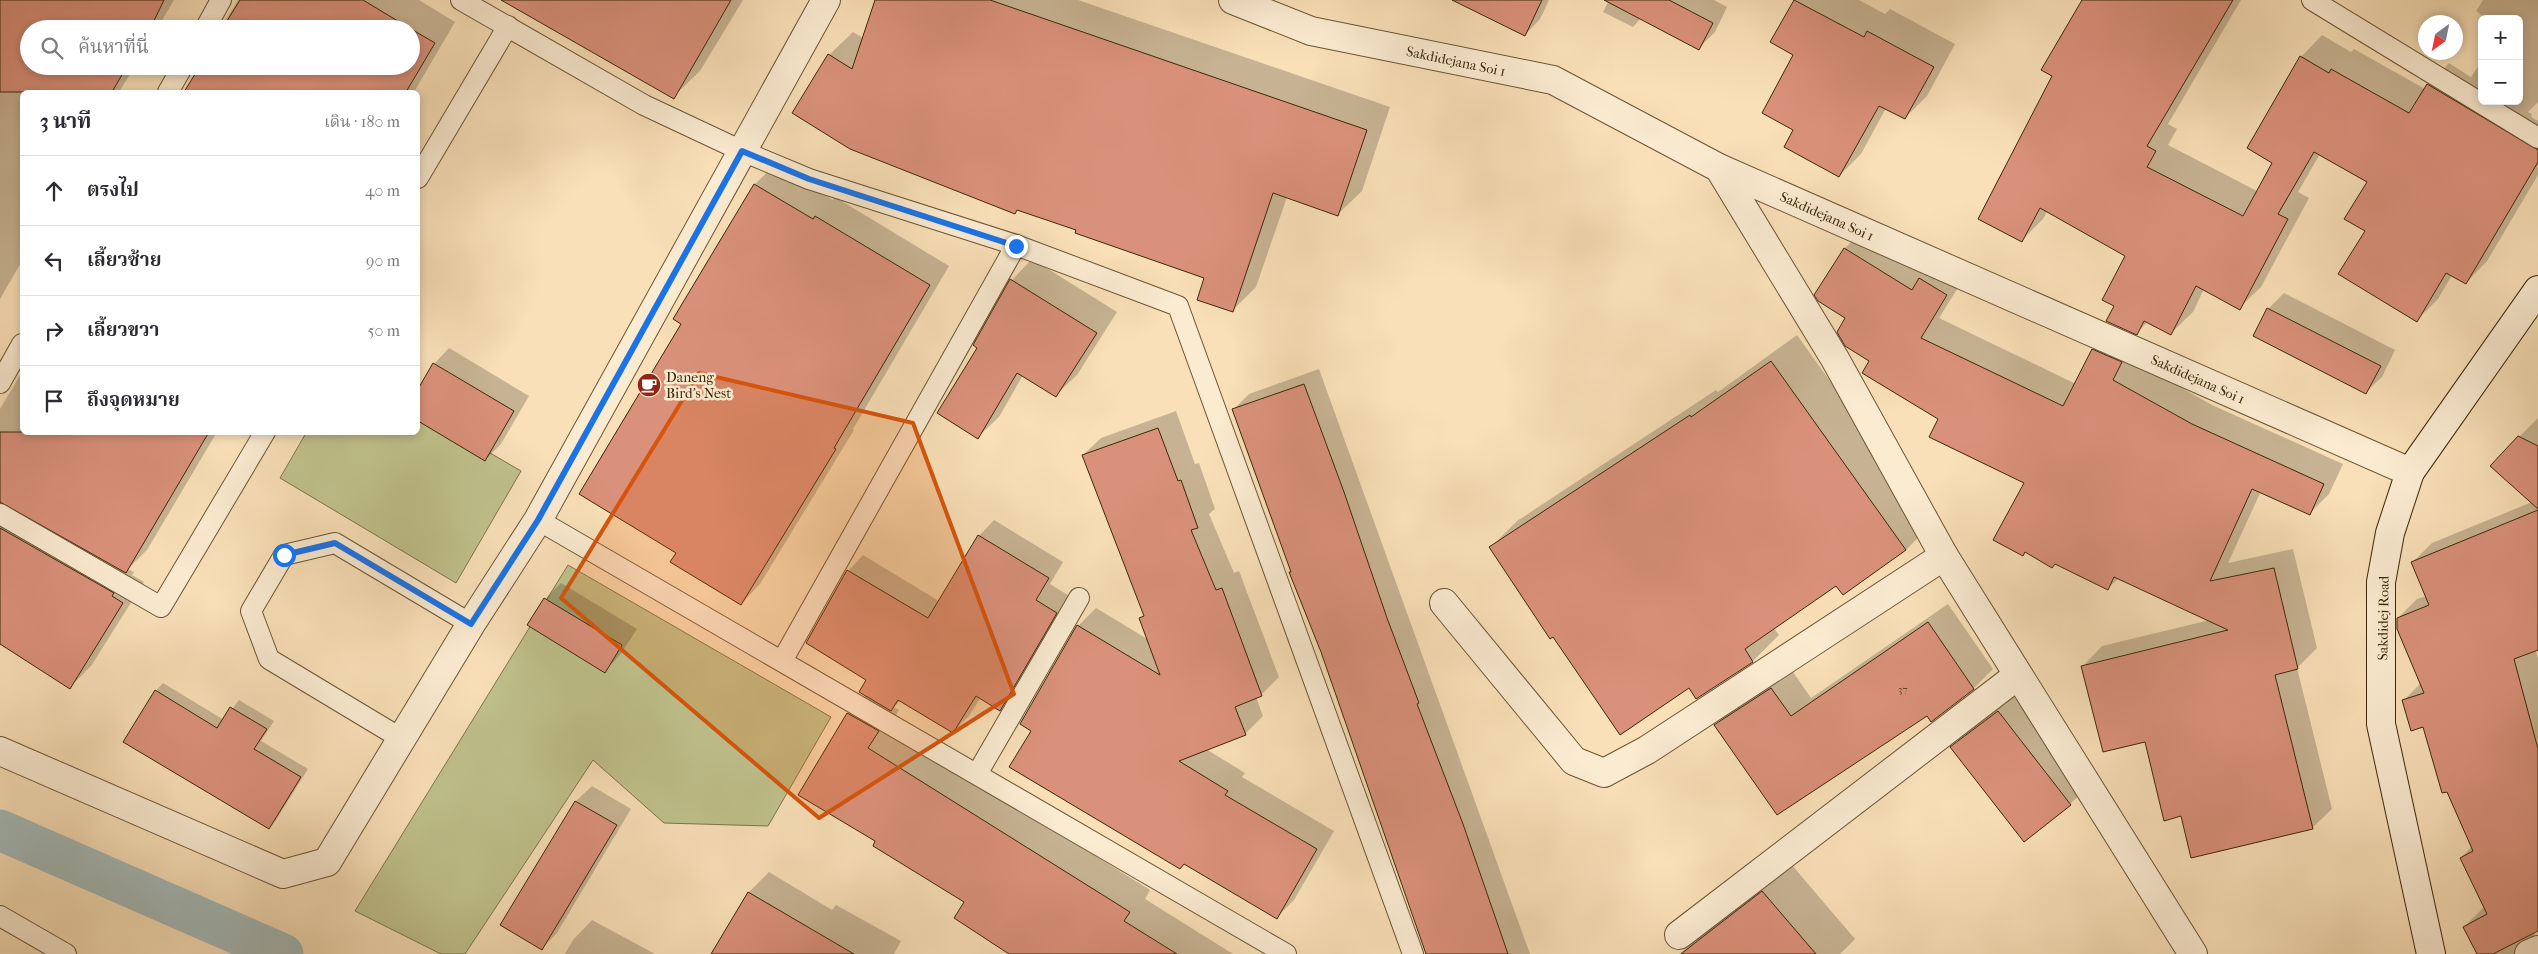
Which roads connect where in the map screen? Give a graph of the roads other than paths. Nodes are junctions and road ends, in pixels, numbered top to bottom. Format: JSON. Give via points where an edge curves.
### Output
{"nodes":[{"id":1,"x":221,"y":0,"type":"edge"},
{"id":2,"x":461,"y":0,"type":"edge"},
{"id":3,"x":826,"y":0,"type":"edge"},
{"id":4,"x":1233,"y":0,"type":"edge"},
{"id":5,"x":2312,"y":0,"type":"edge"},
{"id":6,"x":209,"y":20,"type":"edge"},
{"id":7,"x":508,"y":26,"type":"junction"},
{"id":8,"x":178,"y":75,"type":"edge"},
{"id":9,"x":169,"y":90,"type":"edge"},
{"id":10,"x":2538,"y":138,"type":"edge"},
{"id":11,"x":742,"y":151,"type":"junction"},
{"id":12,"x":1720,"y":168,"type":"junction"},
{"id":13,"x":420,"y":175,"type":"edge"},
{"id":14,"x":1016,"y":246,"type":"junction"},
{"id":15,"x":2538,"y":290,"type":"edge"},
{"id":16,"x":20,"y":348,"type":"edge"},
{"id":17,"x":0,"y":384,"type":"edge"},
{"id":18,"x":263,"y":435,"type":"edge"},
{"id":19,"x":2410,"y":472,"type":"junction"},
{"id":20,"x":0,"y":514,"type":"edge"},
{"id":21,"x":538,"y":520,"type":"junction"},
{"id":22,"x":1944,"y":556,"type":"junction"},
{"id":23,"x":1079,"y":598,"type":"dead end"},
{"id":24,"x":1444,"y":603,"type":"dead end"},
{"id":25,"x":471,"y":624,"type":"junction"},
{"id":26,"x":782,"y":660,"type":"junction"},
{"id":27,"x":2017,"y":676,"type":"junction"},
{"id":28,"x":402,"y":738,"type":"junction"},
{"id":29,"x":0,"y":751,"type":"edge"},
{"id":30,"x":977,"y":774,"type":"junction"},
{"id":31,"x":0,"y":916,"type":"edge"},
{"id":32,"x":1679,"y":936,"type":"dead end"},
{"id":33,"x":2538,"y":950,"type":"edge"},
{"id":34,"x":66,"y":954,"type":"edge"},
{"id":35,"x":1286,"y":954,"type":"edge"},
{"id":36,"x":1413,"y":954,"type":"edge"},
{"id":37,"x":2193,"y":954,"type":"edge"},
{"id":38,"x":2431,"y":954,"type":"edge"},
{"id":39,"x":2529,"y":954,"type":"edge"}],
"edges":[{"from":1,"to":6,"type":"lane"},
{"from":2,"to":7,"type":"lane"},
{"from":3,"to":11,"type":"street"},
{"from":4,"to":12,"type":"street","name":"Sakdidejana Soi 1","via":[[1310,31],[1553,80]]},
{"from":5,"to":10,"type":"lane"},
{"from":7,"to":11,"type":"lane","via":[[644,105]]},
{"from":7,"to":13,"type":"lane"},
{"from":8,"to":9,"type":"lane"},
{"from":11,"to":14,"type":"lane","via":[[809,179]]},
{"from":11,"to":21,"type":"street"},
{"from":12,"to":19,"type":"street","name":"Sakdidejana Soi 1"},
{"from":12,"to":22,"type":"street","via":[[1834,359]]},
{"from":14,"to":26,"type":"lane"},
{"from":14,"to":36,"type":"lane","via":[[1178,306]]},
{"from":15,"to":19,"type":"street","name":"Sakdidej Road"},
{"from":16,"to":17,"type":"lane"},
{"from":18,"to":20,"type":"lane","via":[[161,607]]},
{"from":19,"to":38,"type":"street","name":"Sakdidej Road","via":[[2390,533],[2381,582],[2381,724]]},
{"from":21,"to":25,"type":"street"},
{"from":21,"to":26,"type":"lane"},
{"from":22,"to":24,"type":"street","via":[[1647,750],[1604,773],[1574,760]]},
{"from":22,"to":27,"type":"street"},
{"from":23,"to":30,"type":"lane"},
{"from":25,"to":28,"type":"street"},
{"from":25,"to":28,"type":"lane","via":[[335,543],[284,555],[251,611],[269,659]]},
{"from":26,"to":30,"type":"lane"},
{"from":27,"to":32,"type":"street"},
{"from":27,"to":37,"type":"street"},
{"from":28,"to":29,"type":"street","via":[[327,862],[284,874]]},
{"from":30,"to":35,"type":"lane"},
{"from":31,"to":34,"type":"lane"},
{"from":33,"to":39,"type":"street"}]}
